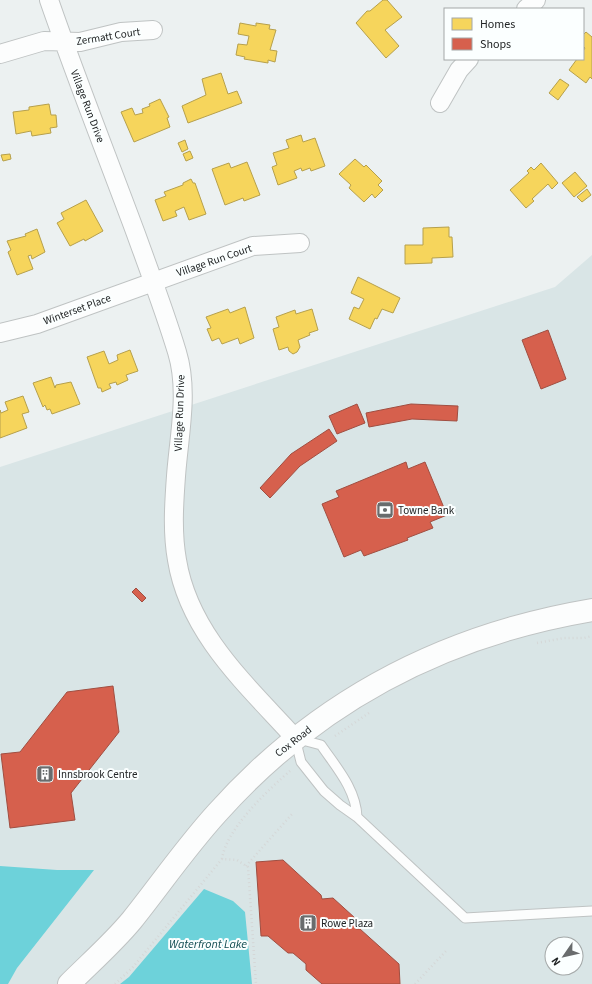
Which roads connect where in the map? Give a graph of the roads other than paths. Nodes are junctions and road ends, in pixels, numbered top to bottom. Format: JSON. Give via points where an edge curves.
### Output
{"nodes":[{"id":1,"x":48,"y":0,"type":"edge"},
{"id":2,"x":536,"y":0,"type":"edge"},
{"id":3,"x":527,"y":8,"type":"edge"},
{"id":4,"x":153,"y":30,"type":"dead end"},
{"id":5,"x":63,"y":41,"type":"junction"},
{"id":6,"x":0,"y":54,"type":"edge"},
{"id":7,"x":468,"y":60,"type":"edge"},
{"id":8,"x":440,"y":103,"type":"dead end"},
{"id":9,"x":300,"y":243,"type":"dead end"},
{"id":10,"x":153,"y":282,"type":"junction"},
{"id":11,"x":0,"y":333,"type":"edge"},
{"id":12,"x":592,"y":610,"type":"edge"},
{"id":13,"x":295,"y":738,"type":"junction"},
{"id":14,"x":357,"y":816,"type":"junction"},
{"id":15,"x":592,"y":911,"type":"edge"},
{"id":16,"x":69,"y":984,"type":"edge"}],
"edges":[{"from":1,"to":5,"type":"street","name":"Village Run Drive"},
{"from":2,"to":3,"type":"street"},
{"from":4,"to":5,"type":"street","name":"Zermatt Court","via":[[121,32],[80,42]]},
{"from":5,"to":6,"type":"street","name":"Zermatt Court","via":[[44,41]]},
{"from":5,"to":10,"type":"street","name":"Village Run Drive"},
{"from":7,"to":8,"type":"street","via":[[458,70]]},
{"from":9,"to":10,"type":"street","name":"Village Run Court","via":[[253,246]]},
{"from":10,"to":11,"type":"street","name":"Winterset Place","via":[[37,324]]},
{"from":10,"to":13,"type":"street","name":"Village Run Drive","via":[[177,352],[182,381],[174,536],[184,590],[213,646]]},
{"from":12,"to":13,"type":"main road","name":"Cox Road","via":[[508,628],[460,644],[368,688]]},
{"from":13,"to":14,"type":"lane","via":[[301,762],[324,792]]},
{"from":13,"to":14,"type":"lane","via":[[322,745],[356,803]]},
{"from":13,"to":16,"type":"main road","name":"Cox Road","via":[[260,768],[226,803],[131,921]]},
{"from":14,"to":15,"type":"lane","via":[[465,918]]}]}
